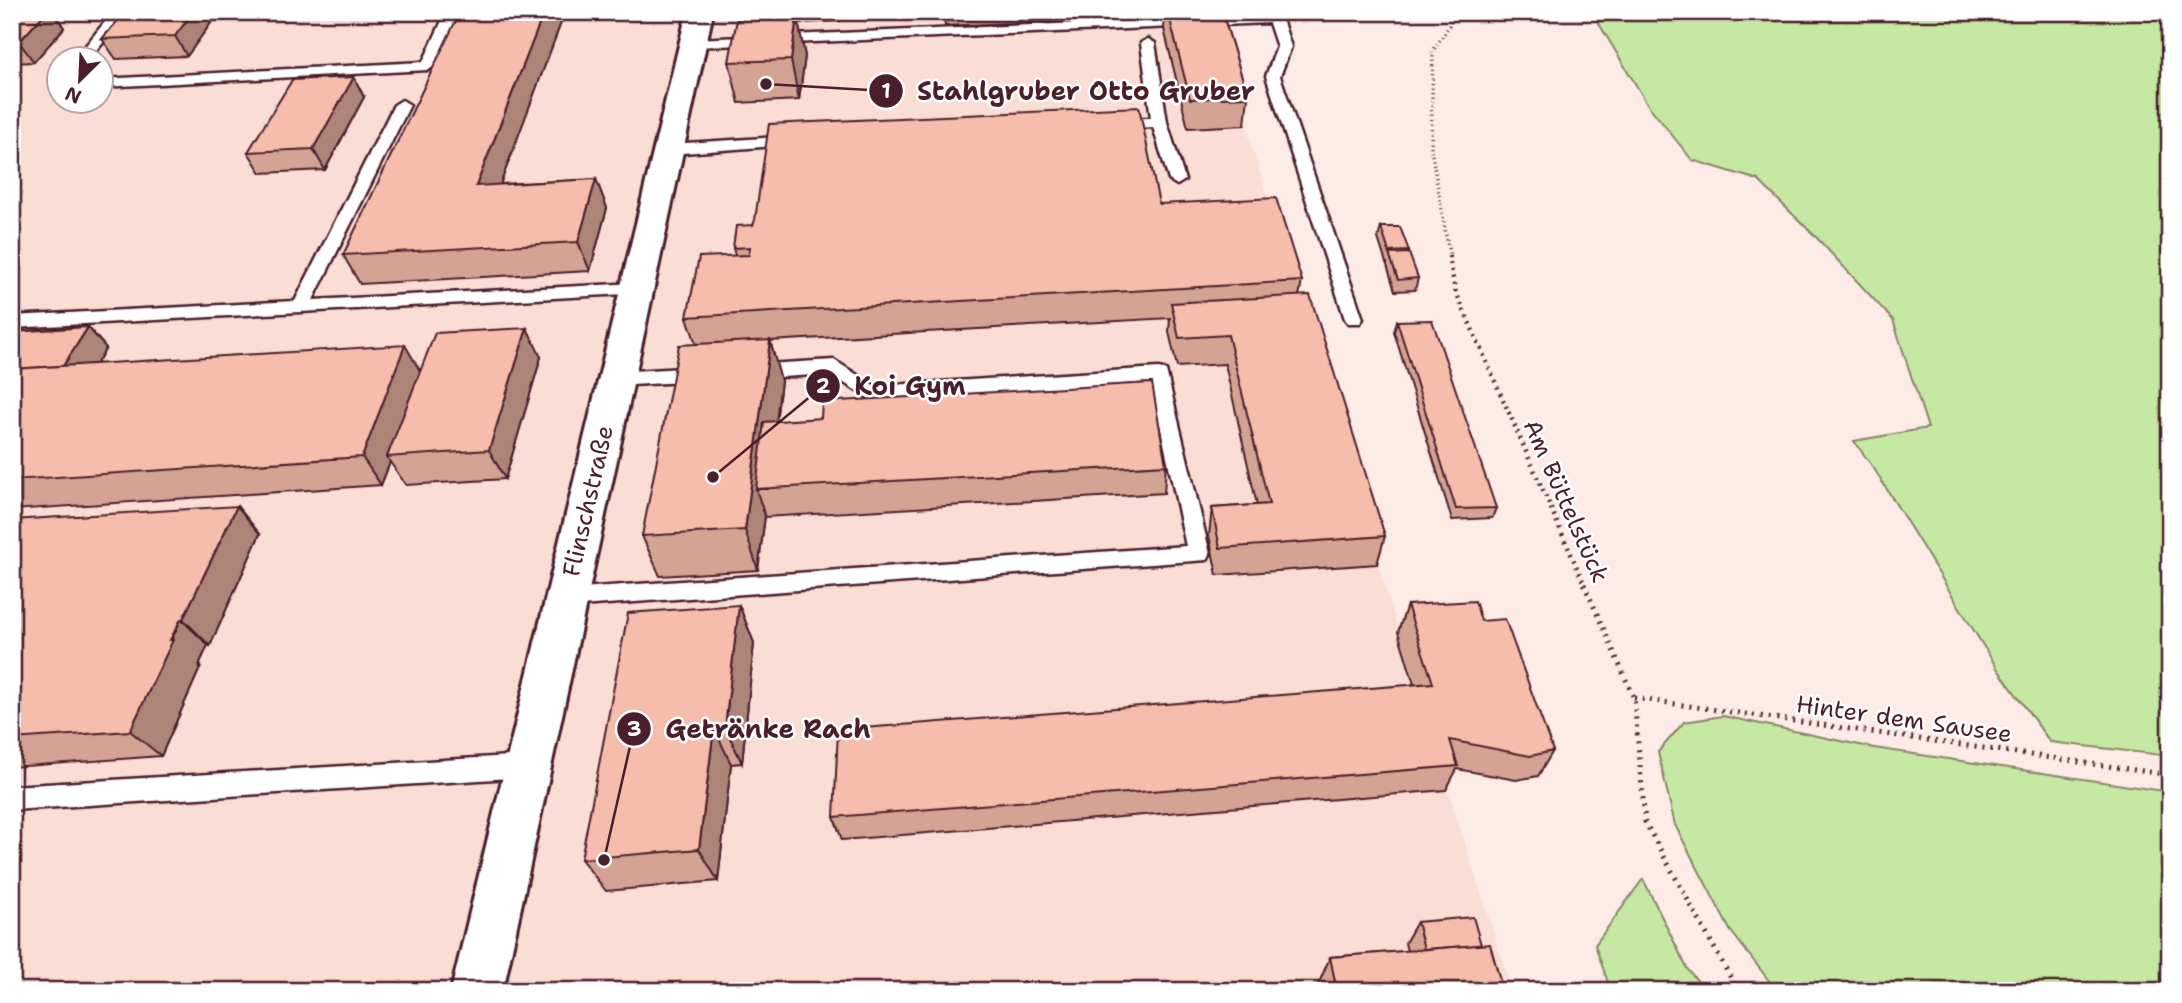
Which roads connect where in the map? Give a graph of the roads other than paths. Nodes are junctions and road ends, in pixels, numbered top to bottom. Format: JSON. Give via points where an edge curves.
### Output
{"nodes":[{"id":1,"x":121,"y":12,"type":"edge"},
{"id":2,"x":453,"y":12,"type":"edge"},
{"id":3,"x":697,"y":28,"type":"edge"},
{"id":4,"x":1148,"y":43,"type":"dead end"},
{"id":5,"x":93,"y":46,"type":"edge"},
{"id":6,"x":116,"y":82,"type":"edge"},
{"id":7,"x":402,"y":105,"type":"dead end"},
{"id":8,"x":1159,"y":122,"type":"junction"},
{"id":9,"x":1104,"y":125,"type":"edge"},
{"id":10,"x":815,"y":140,"type":"edge"},
{"id":11,"x":670,"y":149,"type":"junction"},
{"id":12,"x":1177,"y":180,"type":"dead end"},
{"id":13,"x":637,"y":289,"type":"junction"},
{"id":14,"x":301,"y":307,"type":"junction"},
{"id":15,"x":1354,"y":319,"type":"dead end"},
{"id":16,"x":12,"y":322,"type":"edge"},
{"id":17,"x":615,"y":379,"type":"junction"},
{"id":18,"x":566,"y":598,"type":"junction"},
{"id":19,"x":527,"y":766,"type":"junction"},
{"id":20,"x":12,"y":798,"type":"edge"},
{"id":21,"x":477,"y":991,"type":"edge"}],
"edges":[{"from":1,"to":5,"type":"lane"},
{"from":2,"to":6,"type":"lane","via":[[428,66]]},
{"from":3,"to":11,"type":"street","name":"Flinschstraße"},
{"from":3,"to":15,"type":"lane","via":[[1275,19],[1284,47],[1273,76]]},
{"from":4,"to":8,"type":"lane"},
{"from":7,"to":14,"type":"lane"},
{"from":8,"to":9,"type":"lane"},
{"from":8,"to":12,"type":"lane"},
{"from":10,"to":11,"type":"lane"},
{"from":11,"to":13,"type":"street","name":"Flinschstraße"},
{"from":13,"to":14,"type":"lane"},
{"from":13,"to":17,"type":"street","name":"Flinschstraße"},
{"from":14,"to":16,"type":"lane"},
{"from":17,"to":18,"type":"street","name":"Flinschstraße"},
{"from":17,"to":18,"type":"lane","via":[[834,367],[871,393],[1159,374],[1199,554]]},
{"from":18,"to":19,"type":"street","name":"Flinschstraße"},
{"from":19,"to":20,"type":"lane"},
{"from":19,"to":21,"type":"street","name":"Flinschstraße"}]}
